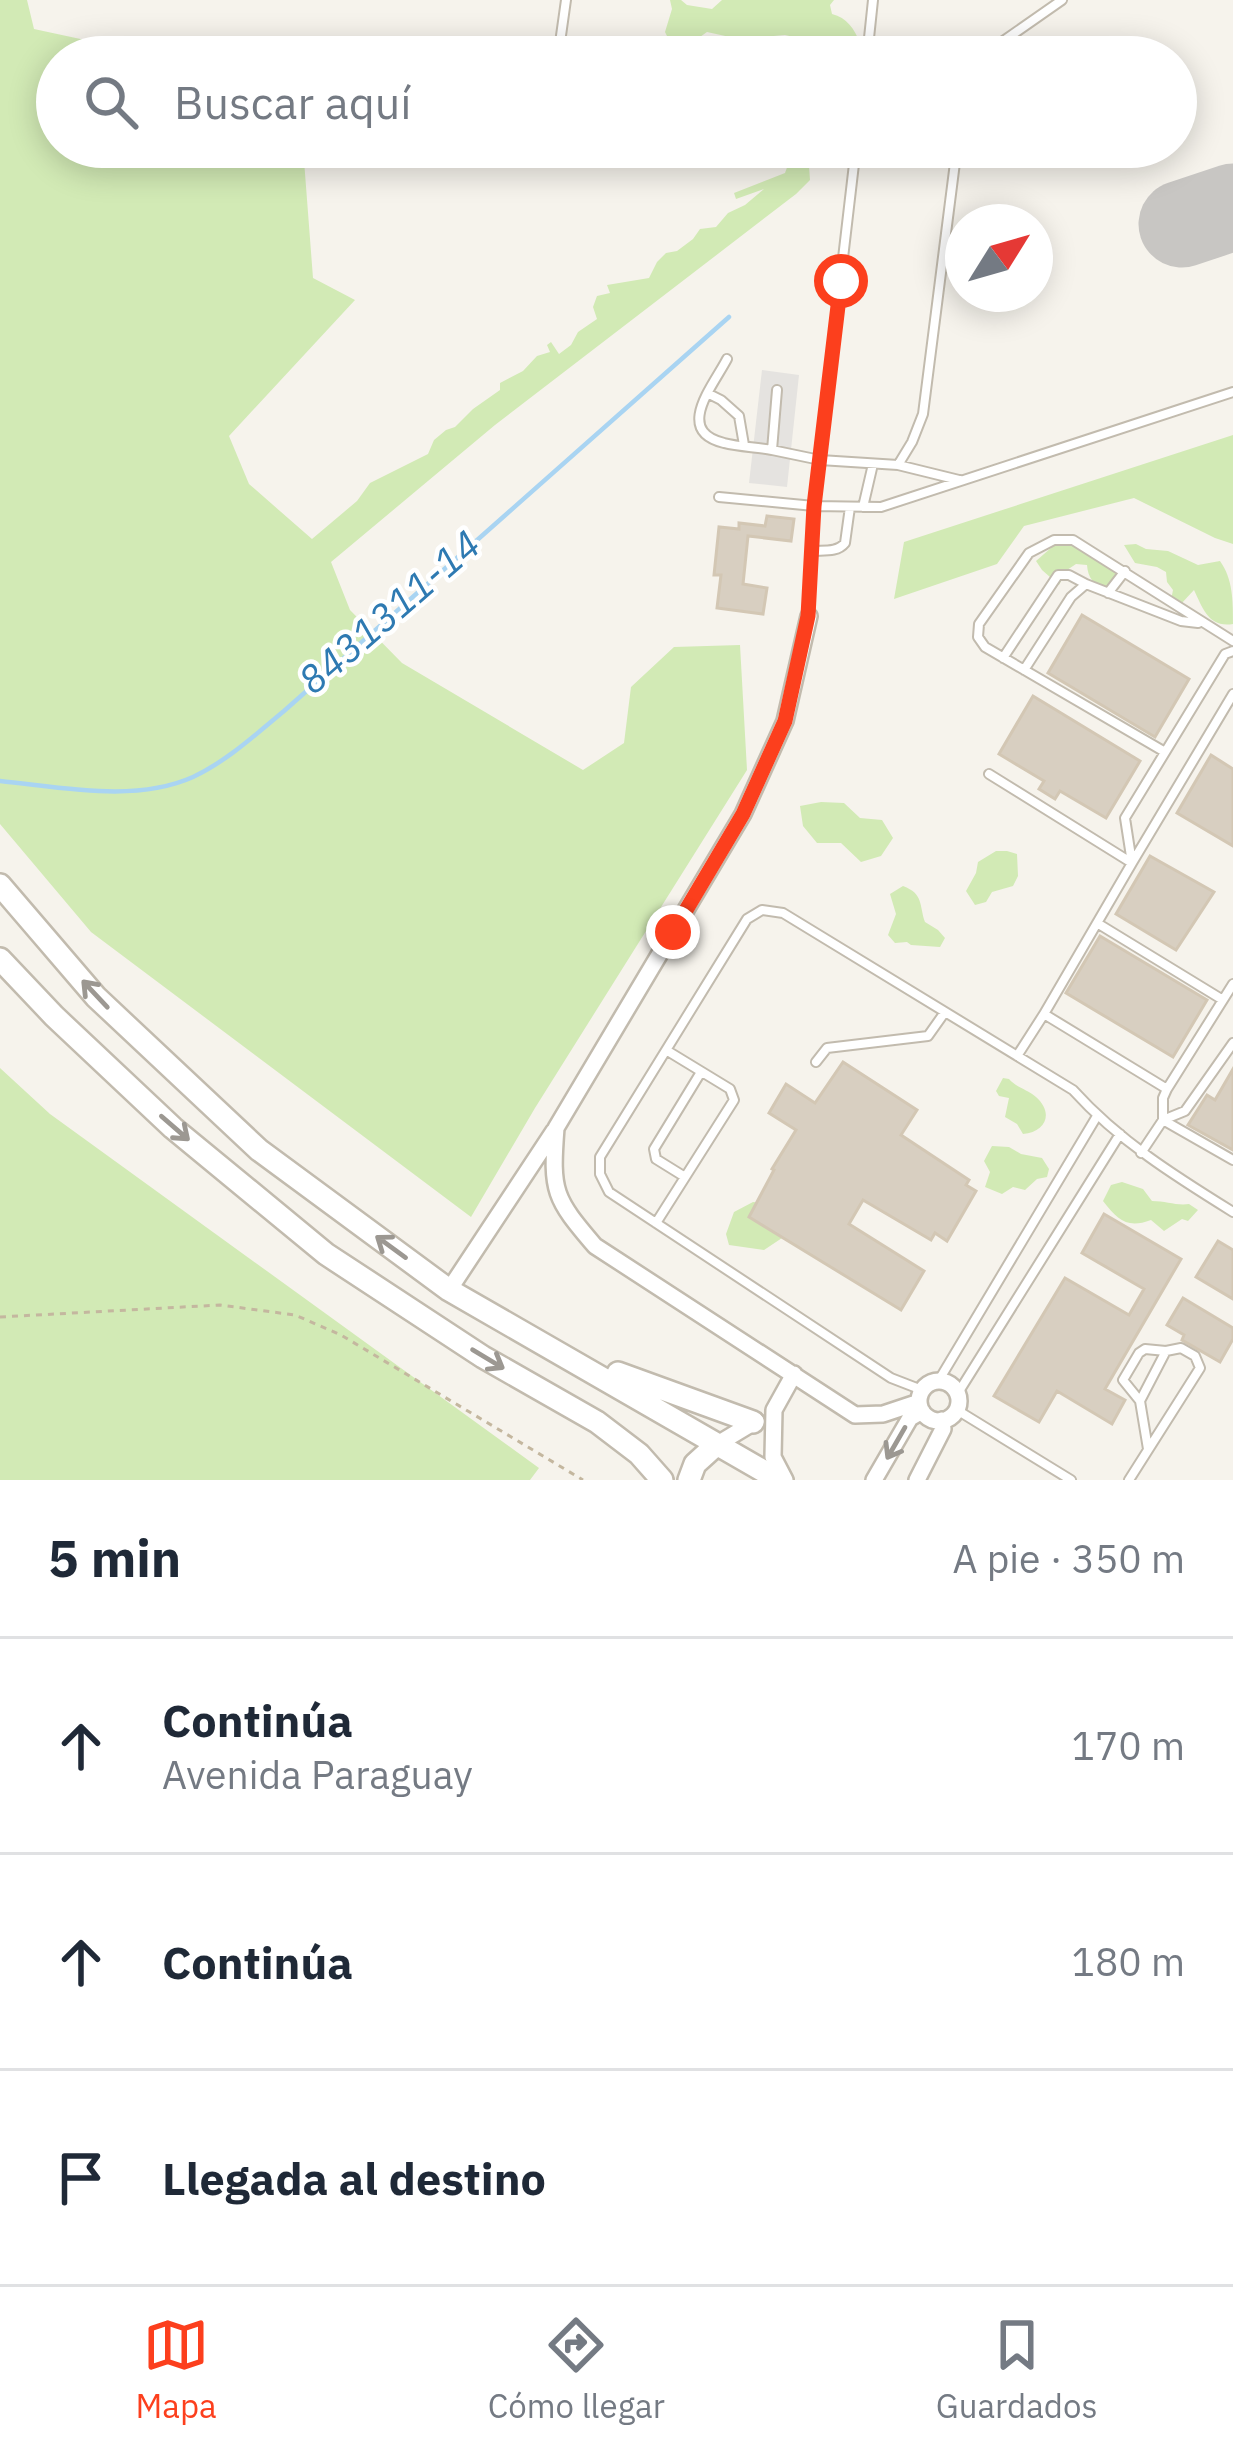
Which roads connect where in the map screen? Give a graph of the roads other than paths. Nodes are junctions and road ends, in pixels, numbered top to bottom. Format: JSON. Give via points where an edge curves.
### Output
{"nodes":[{"id":1,"x":566,"y":0,"type":"edge"},
{"id":2,"x":873,"y":0,"type":"edge"},
{"id":3,"x":1062,"y":0,"type":"edge"},
{"id":4,"x":561,"y":36,"type":"edge"},
{"id":5,"x":869,"y":36,"type":"edge"},
{"id":6,"x":1010,"y":36,"type":"edge"},
{"id":7,"x":854,"y":168,"type":"edge"},
{"id":8,"x":954,"y":168,"type":"edge"},
{"id":9,"x":728,"y":359,"type":"dead end"},
{"id":10,"x":777,"y":390,"type":"dead end"},
{"id":11,"x":1233,"y":392,"type":"edge"},
{"id":12,"x":709,"y":394,"type":"junction"},
{"id":13,"x":744,"y":445,"type":"junction"},
{"id":14,"x":772,"y":450,"type":"junction"},
{"id":15,"x":820,"y":460,"type":"junction"},
{"id":16,"x":872,"y":464,"type":"junction"},
{"id":17,"x":898,"y":465,"type":"junction"},
{"id":18,"x":959,"y":480,"type":"junction"},
{"id":19,"x":719,"y":497,"type":"dead end"},
{"id":20,"x":814,"y":506,"type":"junction"},
{"id":21,"x":850,"y":507,"type":"junction"},
{"id":22,"x":863,"y":507,"type":"junction"},
{"id":23,"x":812,"y":551,"type":"junction"},
{"id":24,"x":1125,"y":571,"type":"junction"},
{"id":25,"x":1086,"y":584,"type":"junction"},
{"id":26,"x":1108,"y":592,"type":"junction"},
{"id":27,"x":808,"y":616,"type":"joint"},
{"id":28,"x":1204,"y":624,"type":"junction"},
{"id":29,"x":1233,"y":641,"type":"edge"},
{"id":30,"x":1233,"y":651,"type":"edge"},
{"id":31,"x":1003,"y":658,"type":"junction"},
{"id":32,"x":1024,"y":670,"type":"junction"},
{"id":33,"x":1233,"y":694,"type":"edge"},
{"id":34,"x":1165,"y":752,"type":"junction"},
{"id":35,"x":989,"y":775,"type":"dead end"},
{"id":36,"x":1132,"y":863,"type":"junction"},
{"id":37,"x":0,"y":885,"type":"edge"},
{"id":38,"x":1097,"y":923,"type":"junction"},
{"id":39,"x":0,"y":959,"type":"edge"},
{"id":40,"x":1233,"y":984,"type":"edge"},
{"id":41,"x":1223,"y":1000,"type":"junction"},
{"id":42,"x":945,"y":1012,"type":"junction"},
{"id":43,"x":1044,"y":1014,"type":"junction"},
{"id":44,"x":1233,"y":1043,"type":"edge"},
{"id":45,"x":666,"y":1050,"type":"junction"},
{"id":46,"x":1017,"y":1056,"type":"junction"},
{"id":47,"x":816,"y":1063,"type":"dead end"},
{"id":48,"x":701,"y":1072,"type":"junction"},
{"id":49,"x":1167,"y":1089,"type":"junction"},
{"id":50,"x":1096,"y":1116,"type":"junction"},
{"id":51,"x":1163,"y":1120,"type":"junction"},
{"id":52,"x":556,"y":1129,"type":"junction"},
{"id":53,"x":1120,"y":1134,"type":"junction"},
{"id":54,"x":1141,"y":1153,"type":"junction"},
{"id":55,"x":1233,"y":1160,"type":"edge"},
{"id":56,"x":685,"y":1177,"type":"junction"},
{"id":57,"x":1233,"y":1212,"type":"edge"},
{"id":58,"x":656,"y":1222,"type":"junction"},
{"id":59,"x":449,"y":1290,"type":"junction"},
{"id":60,"x":526,"y":1334,"type":"junction"},
{"id":61,"x":1166,"y":1352,"type":"junction"},
{"id":62,"x":794,"y":1374,"type":"junction"},
{"id":63,"x":939,"y":1380,"type":"junction"},
{"id":64,"x":921,"y":1401,"type":"junction"},
{"id":65,"x":1140,"y":1401,"type":"junction"},
{"id":66,"x":957,"y":1402,"type":"junction"},
{"id":67,"x":774,"y":1410,"type":"junction"},
{"id":68,"x":942,"y":1420,"type":"junction"},
{"id":69,"x":753,"y":1422,"type":"junction"},
{"id":70,"x":716,"y":1445,"type":"junction"},
{"id":71,"x":1148,"y":1449,"type":"junction"},
{"id":72,"x":662,"y":1480,"type":"edge"},
{"id":73,"x":689,"y":1480,"type":"edge"},
{"id":74,"x":782,"y":1480,"type":"edge"},
{"id":75,"x":874,"y":1480,"type":"edge"},
{"id":76,"x":916,"y":1480,"type":"edge"},
{"id":77,"x":1071,"y":1480,"type":"edge"},
{"id":78,"x":1129,"y":1480,"type":"edge"}],
"edges":[{"from":1,"to":4,"type":"lane"},
{"from":2,"to":5,"type":"lane"},
{"from":3,"to":6,"type":"lane"},
{"from":7,"to":15,"type":"lane"},
{"from":8,"to":17,"type":"lane","via":[[923,414]]},
{"from":9,"to":12,"type":"lane"},
{"from":10,"to":14,"type":"lane"},
{"from":11,"to":18,"type":"lane"},
{"from":12,"to":13,"type":"lane","via":[[739,416]]},
{"from":12,"to":13,"type":"lane","via":[[700,428],[718,442]]},
{"from":13,"to":14,"type":"lane"},
{"from":14,"to":15,"type":"lane"},
{"from":15,"to":16,"type":"lane"},
{"from":15,"to":20,"type":"lane"},
{"from":16,"to":17,"type":"lane"},
{"from":16,"to":22,"type":"lane"},
{"from":17,"to":18,"type":"lane"},
{"from":18,"to":22,"type":"lane"},
{"from":19,"to":20,"type":"lane"},
{"from":20,"to":21,"type":"lane"},
{"from":20,"to":23,"type":"lane"},
{"from":21,"to":22,"type":"lane"},
{"from":21,"to":23,"type":"lane","via":[[842,547]]},
{"from":23,"to":27,"type":"lane"},
{"from":24,"to":26,"type":"lane"},
{"from":24,"to":28,"type":"lane"},
{"from":24,"to":31,"type":"lane","via":[[1073,540],[1029,553],[979,624],[985,647]]},
{"from":25,"to":26,"type":"lane"},
{"from":25,"to":31,"type":"lane","via":[[1058,575]]},
{"from":25,"to":32,"type":"lane"},
{"from":26,"to":28,"type":"lane"},
{"from":27,"to":52,"type":"street","via":[[785,721],[743,814]]},
{"from":28,"to":29,"type":"lane"},
{"from":30,"to":34,"type":"lane"},
{"from":31,"to":32,"type":"lane"},
{"from":32,"to":34,"type":"lane"},
{"from":33,"to":36,"type":"lane"},
{"from":34,"to":36,"type":"lane","via":[[1125,818]]},
{"from":35,"to":36,"type":"lane"},
{"from":36,"to":38,"type":"lane"},
{"from":59,"to":37,"type":"street","one_way":true,"via":[[259,1150],[96,997]]},
{"from":38,"to":41,"type":"lane"},
{"from":38,"to":43,"type":"lane"},
{"from":39,"to":72,"type":"street","one_way":true,"via":[[173,1128],[326,1254],[598,1422]]},
{"from":40,"to":41,"type":"lane"},
{"from":41,"to":49,"type":"lane"},
{"from":42,"to":45,"type":"lane","via":[[783,913],[762,910],[747,919]]},
{"from":42,"to":46,"type":"lane"},
{"from":42,"to":47,"type":"lane","via":[[928,1036],[827,1048]]},
{"from":43,"to":46,"type":"lane"},
{"from":43,"to":49,"type":"lane"},
{"from":44,"to":51,"type":"lane","via":[[1185,1111]]},
{"from":45,"to":48,"type":"lane"},
{"from":45,"to":58,"type":"lane","via":[[600,1157],[599,1174],[609,1192]]},
{"from":46,"to":50,"type":"lane","via":[[1073,1090]]},
{"from":48,"to":56,"type":"lane","via":[[654,1149],[656,1159]]},
{"from":48,"to":56,"type":"lane","via":[[730,1088],[734,1100]]},
{"from":49,"to":51,"type":"lane"},
{"from":50,"to":53,"type":"lane"},
{"from":50,"to":63,"type":"lane"},
{"from":51,"to":54,"type":"lane"},
{"from":51,"to":55,"type":"lane"},
{"from":52,"to":59,"type":"street"},
{"from":52,"to":62,"type":"street","via":[[552,1174],[563,1209],[595,1246]]},
{"from":53,"to":54,"type":"lane"},
{"from":53,"to":66,"type":"lane"},
{"from":54,"to":57,"type":"lane"},
{"from":56,"to":58,"type":"lane"},
{"from":58,"to":64,"type":"lane"},
{"from":59,"to":60,"type":"street"},
{"from":60,"to":69,"type":"street"},
{"from":60,"to":70,"type":"street"},
{"from":61,"to":65,"type":"lane"},
{"from":61,"to":65,"type":"lane","via":[[1139,1353],[1124,1380]]},
{"from":61,"to":71,"type":"lane","via":[[1181,1348],[1200,1368]]},
{"from":62,"to":64,"type":"street","via":[[855,1414]]},
{"from":62,"to":67,"type":"street"},
{"from":63,"to":64,"type":"street"},
{"from":63,"to":66,"type":"street","via":[[951,1384]]},
{"from":64,"to":68,"type":"street","via":[[931,1419]]},
{"from":64,"to":75,"type":"street","one_way":true},
{"from":65,"to":71,"type":"lane"},
{"from":66,"to":68,"type":"street"},
{"from":66,"to":77,"type":"lane"},
{"from":67,"to":69,"type":"street"},
{"from":67,"to":74,"type":"street","via":[[772,1457]]},
{"from":68,"to":76,"type":"street"},
{"from":69,"to":70,"type":"street"},
{"from":70,"to":73,"type":"street"},
{"from":70,"to":74,"type":"street"},
{"from":71,"to":78,"type":"lane"}]}
